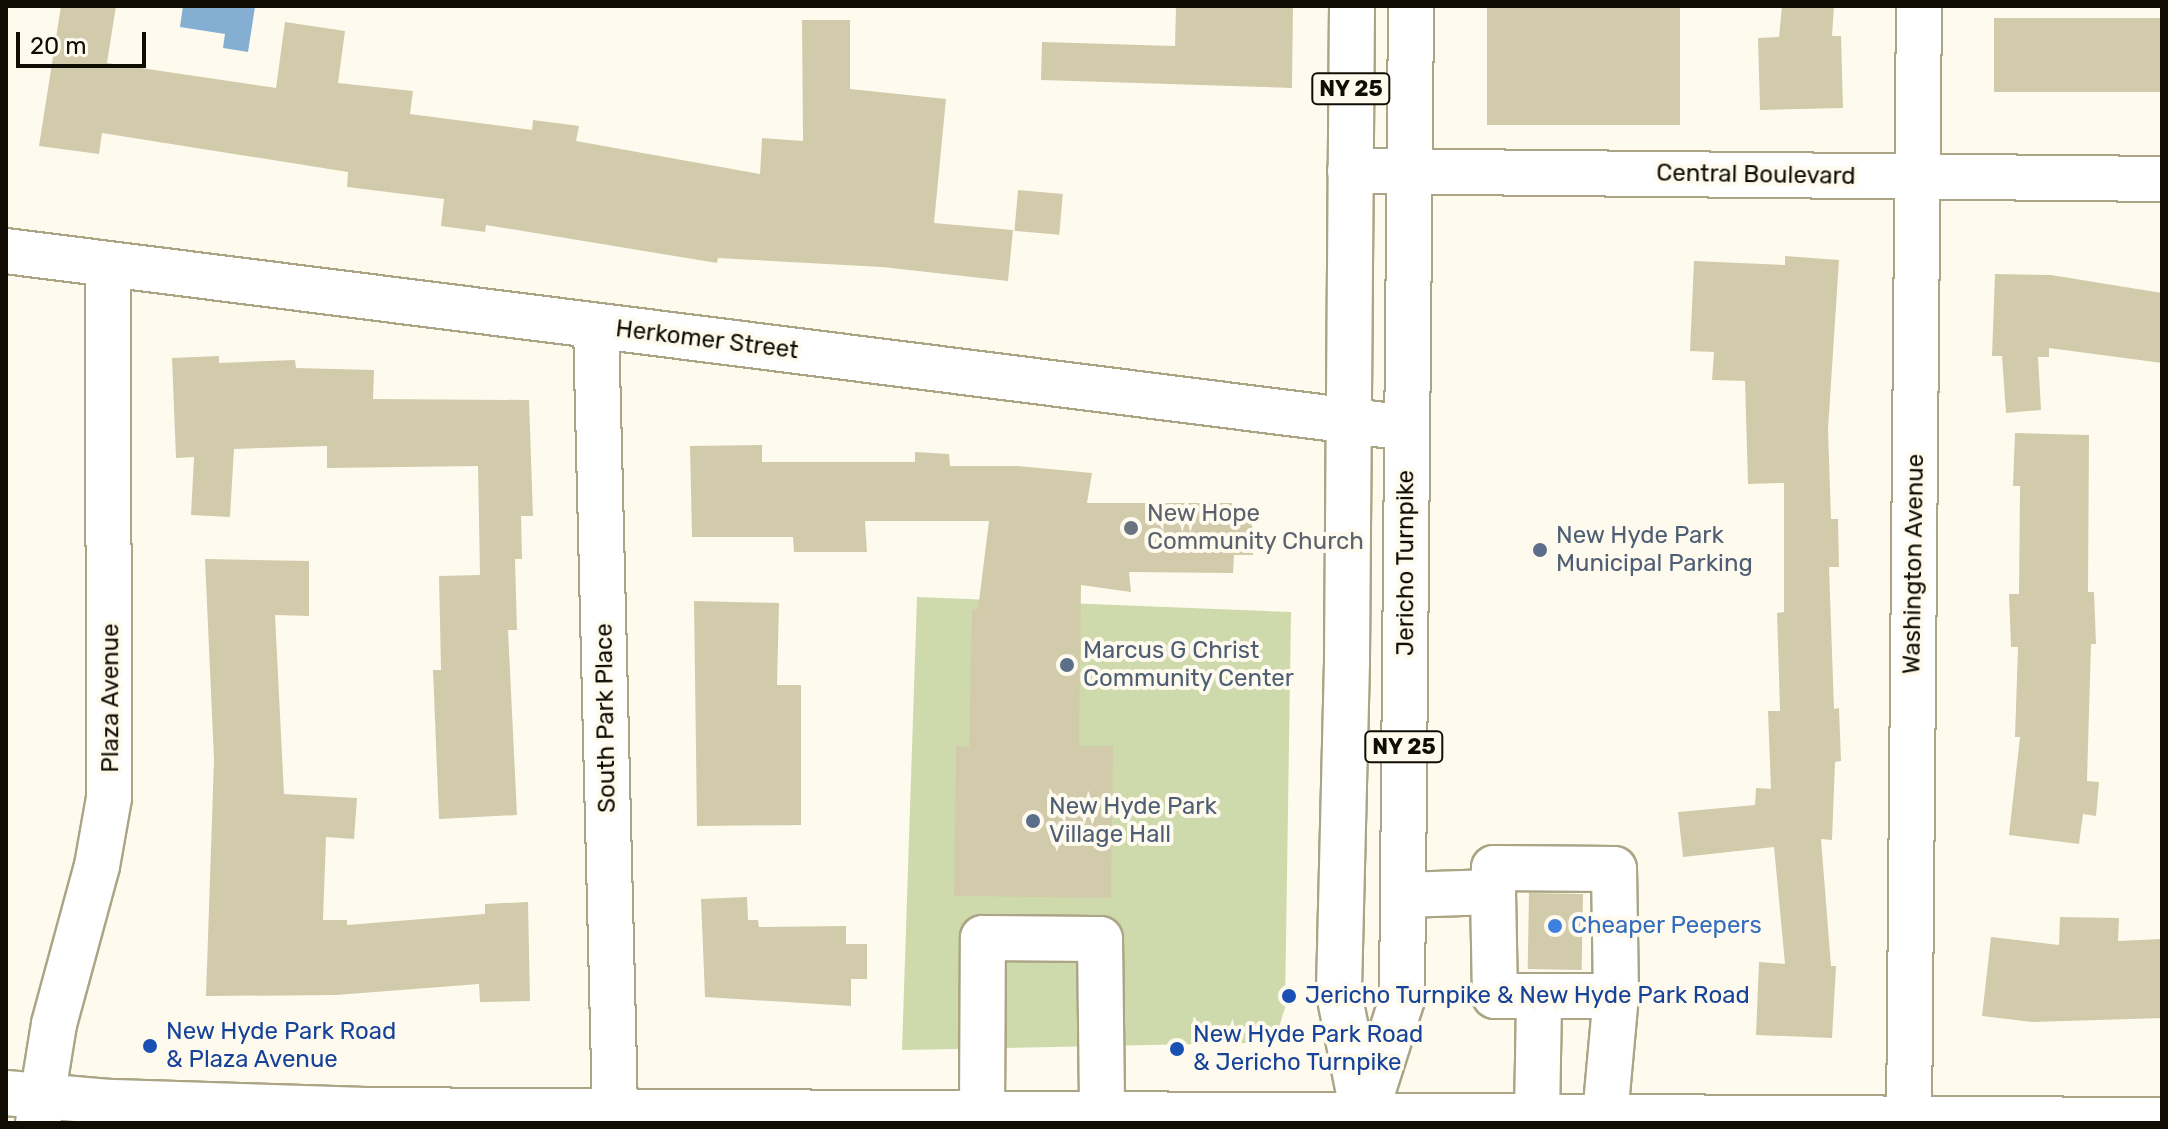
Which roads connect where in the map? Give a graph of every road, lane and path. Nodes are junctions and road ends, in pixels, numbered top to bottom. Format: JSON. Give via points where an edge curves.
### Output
{"nodes":[{"id":1,"x":1352,"y":6,"type":"edge"},
{"id":2,"x":1411,"y":6,"type":"edge"},
{"id":3,"x":1919,"y":6,"type":"edge"},
{"id":4,"x":1409,"y":169,"type":"junction"},
{"id":5,"x":1350,"y":171,"type":"junction"},
{"id":6,"x":1917,"y":177,"type":"junction"},
{"id":7,"x":2162,"y":179,"type":"edge"},
{"id":8,"x":6,"y":251,"type":"edge"},
{"id":9,"x":108,"y":264,"type":"junction"},
{"id":10,"x":596,"y":326,"type":"junction"},
{"id":11,"x":1348,"y":420,"type":"junction"},
{"id":12,"x":1407,"y":428,"type":"junction"},
{"id":13,"x":1493,"y":892,"type":"junction"},
{"id":14,"x":1403,"y":895,"type":"junction"},
{"id":15,"x":1539,"y":996,"type":"junction"},
{"id":16,"x":1616,"y":996,"type":"junction"},
{"id":17,"x":29,"y":1104,"type":"edge"},
{"id":18,"x":615,"y":1111,"type":"junction"},
{"id":19,"x":982,"y":1112,"type":"junction"},
{"id":20,"x":1088,"y":1116,"type":"edge"},
{"id":21,"x":1537,"y":1116,"type":"junction"},
{"id":22,"x":1605,"y":1116,"type":"junction"},
{"id":23,"x":1222,"y":1118,"type":"edge"},
{"id":24,"x":1365,"y":1119,"type":"edge"},
{"id":25,"x":2162,"y":1120,"type":"edge"},
{"id":26,"x":1909,"y":1121,"type":"edge"}],
"edges":[{"from":1,"to":5,"type":"street","number":"NY 25"},
{"from":2,"to":4,"type":"street","name":"Jericho Turnpike","number":"NY 25"},
{"from":3,"to":6,"type":"street","name":"Washington Avenue"},
{"from":4,"to":5,"type":"street","name":"Central Boulevard"},
{"from":4,"to":6,"type":"street","name":"Central Boulevard"},
{"from":4,"to":12,"type":"street","name":"Jericho Turnpike","number":"NY 25"},
{"from":5,"to":11,"type":"street","number":"NY 25"},
{"from":6,"to":7,"type":"street","name":"Central Boulevard"},
{"from":6,"to":26,"type":"street","name":"Washington Avenue"},
{"from":8,"to":9,"type":"street","name":"Herkomer Street"},
{"from":9,"to":10,"type":"street","name":"Herkomer Street"},
{"from":9,"to":17,"type":"street","name":"Plaza Avenue","via":[[111,776],[104,834]]},
{"from":10,"to":11,"type":"street","name":"Herkomer Street"},
{"from":10,"to":18,"type":"street","name":"South Park Place"},
{"from":11,"to":12,"type":"street","name":"Herkomer Street"},
{"from":11,"to":24,"type":"street","number":"NY 25","via":[[1339,994]]},
{"from":12,"to":14,"type":"street","name":"Jericho Turnpike","number":"NY 25"},
{"from":13,"to":14,"type":"street"},
{"from":13,"to":15,"type":"street","via":[[1495,996]]},
{"from":13,"to":16,"type":"street","via":[[1494,868],[1614,869]]},
{"from":14,"to":24,"type":"street","name":"Jericho Turnpike","number":"NY 25","via":[[1402,999]]},
{"from":15,"to":16,"type":"street"},
{"from":15,"to":21,"type":"street"},
{"from":16,"to":22,"type":"street"},
{"from":17,"to":18,"type":"street"},
{"from":18,"to":19,"type":"street"},
{"from":19,"to":20,"type":"street"},
{"from":19,"to":20,"type":"street","via":[[983,938],[1100,939]]},
{"from":20,"to":23,"type":"street"},
{"from":21,"to":22,"type":"street"},
{"from":21,"to":24,"type":"street"},
{"from":22,"to":26,"type":"street"},
{"from":23,"to":24,"type":"street"},
{"from":25,"to":26,"type":"street"}]}
